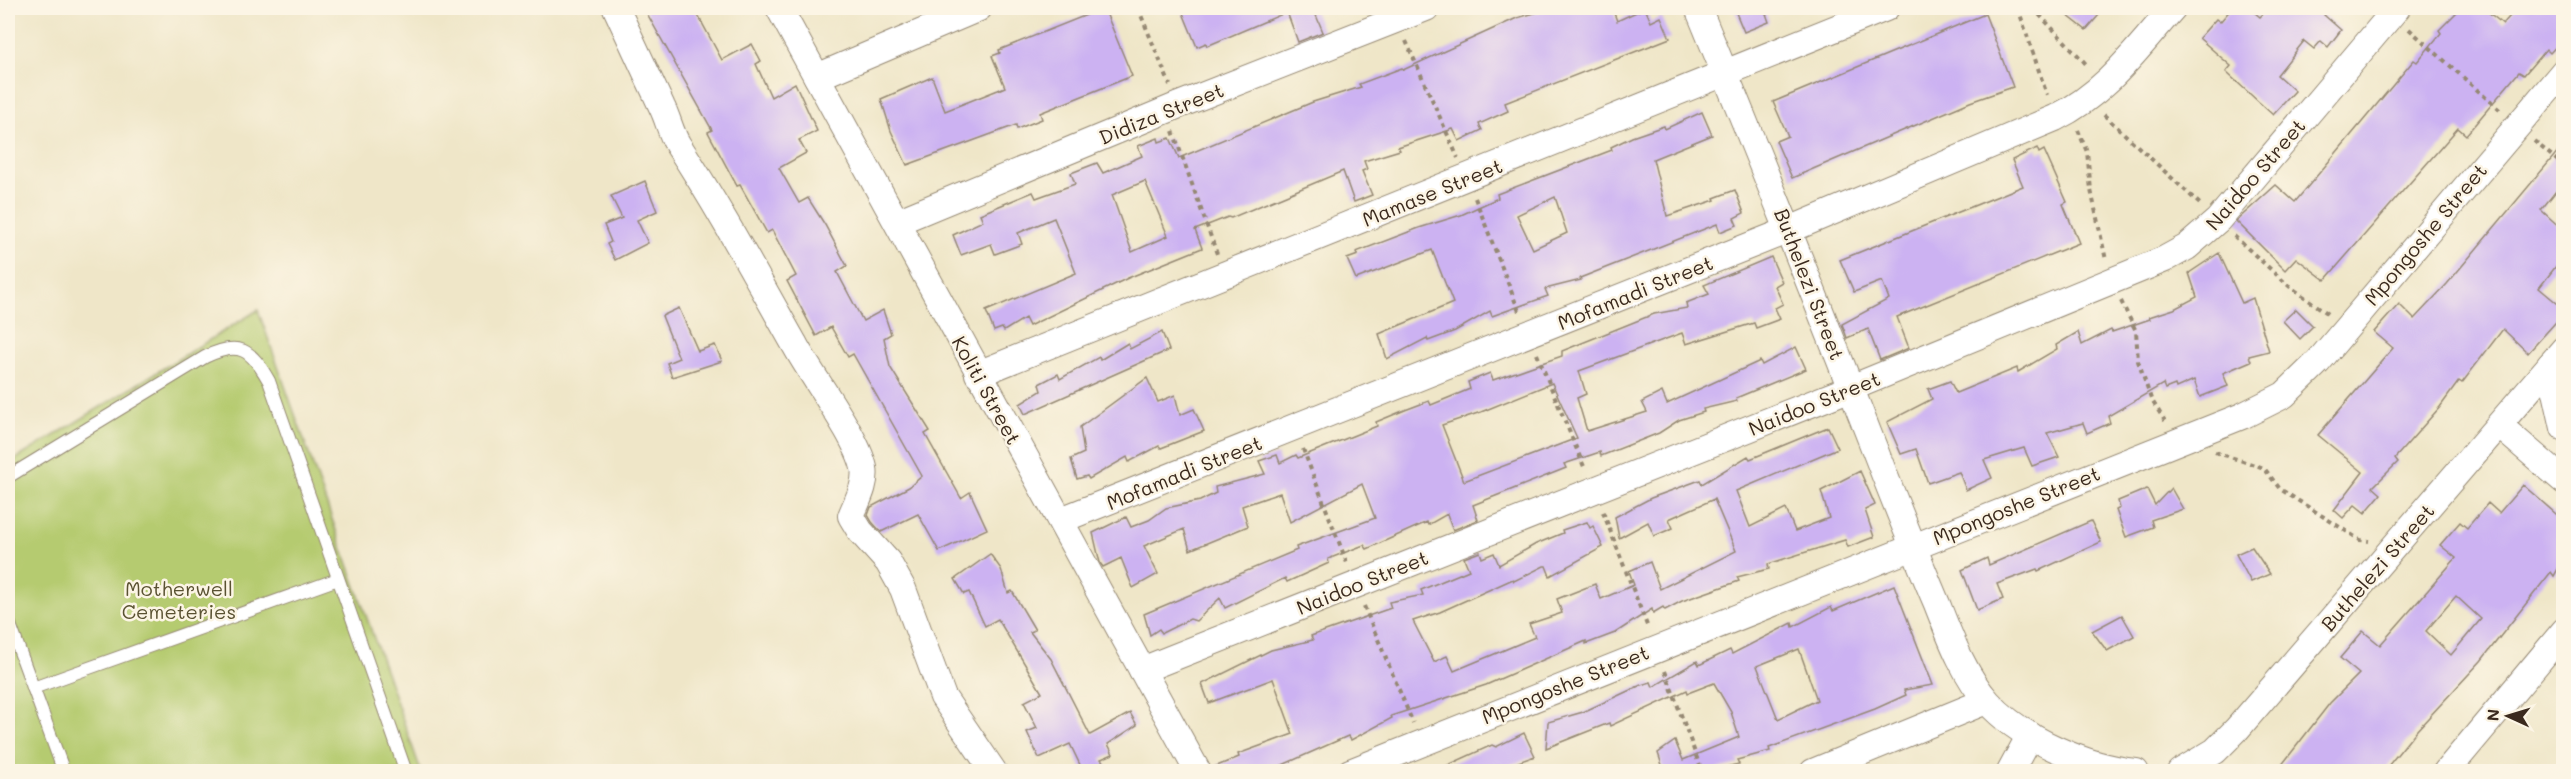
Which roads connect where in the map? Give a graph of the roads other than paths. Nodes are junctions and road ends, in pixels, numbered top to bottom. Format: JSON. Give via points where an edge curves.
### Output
{"nodes":[{"id":1,"x":616,"y":8,"type":"edge"},
{"id":2,"x":779,"y":8,"type":"edge"},
{"id":3,"x":1426,"y":8,"type":"edge"},
{"id":4,"x":1698,"y":8,"type":"edge"},
{"id":5,"x":1886,"y":8,"type":"edge"},
{"id":6,"x":2173,"y":8,"type":"edge"},
{"id":7,"x":967,"y":10,"type":"edge"},
{"id":8,"x":2394,"y":11,"type":"edge"},
{"id":9,"x":1725,"y":71,"type":"junction"},
{"id":10,"x":2564,"y":71,"type":"edge"},
{"id":11,"x":817,"y":77,"type":"junction"},
{"id":12,"x":897,"y":222,"type":"junction"},
{"id":13,"x":1789,"y":230,"type":"junction"},
{"id":14,"x":2557,"y":357,"type":"edge"},
{"id":15,"x":978,"y":374,"type":"junction"},
{"id":16,"x":1851,"y":388,"type":"junction"},
{"id":17,"x":2500,"y":426,"type":"junction"},
{"id":18,"x":2564,"y":428,"type":"edge"},
{"id":19,"x":8,"y":477,"type":"edge"},
{"id":20,"x":2564,"y":480,"type":"edge"},
{"id":21,"x":1061,"y":520,"type":"junction"},
{"id":22,"x":1912,"y":546,"type":"junction"},
{"id":23,"x":338,"y":579,"type":"junction"},
{"id":24,"x":8,"y":619,"type":"edge"},
{"id":25,"x":2564,"y":630,"type":"edge"},
{"id":26,"x":1142,"y":670,"type":"junction"},
{"id":27,"x":33,"y":688,"type":"junction"},
{"id":28,"x":1986,"y":700,"type":"junction"},
{"id":29,"x":2030,"y":735,"type":"junction"},
{"id":30,"x":2186,"y":770,"type":"edge"},
{"id":31,"x":64,"y":771,"type":"edge"},
{"id":32,"x":406,"y":771,"type":"edge"},
{"id":33,"x":994,"y":771,"type":"edge"},
{"id":34,"x":1198,"y":771,"type":"edge"},
{"id":35,"x":1350,"y":771,"type":"edge"},
{"id":36,"x":1814,"y":771,"type":"edge"},
{"id":37,"x":2010,"y":771,"type":"edge"},
{"id":38,"x":2136,"y":771,"type":"edge"},
{"id":39,"x":2446,"y":771,"type":"edge"}],
"edges":[{"from":1,"to":33,"type":"street","via":[[677,144],[850,436],[865,480],[851,516],[888,562],[903,589],[943,697]]},
{"from":2,"to":11,"type":"street","name":"Koliti Street"},
{"from":3,"to":12,"type":"street","name":"Didiza Street"},
{"from":4,"to":9,"type":"street","name":"Buthelezi Street"},
{"from":5,"to":9,"type":"street","name":"Mamase Street"},
{"from":6,"to":13,"type":"street","name":"Mofamadi Street","via":[[2105,86],[2062,115]]},
{"from":7,"to":11,"type":"street"},
{"from":8,"to":16,"type":"street","name":"Naidoo Street","via":[[2213,225],[2172,255]]},
{"from":9,"to":13,"type":"street","name":"Buthelezi Street"},
{"from":9,"to":15,"type":"street","name":"Mamase Street","via":[[1467,179]]},
{"from":10,"to":22,"type":"street","name":"Mpongoshe Street","via":[[2318,362],[2284,395],[2242,416]]},
{"from":11,"to":12,"type":"street","name":"Koliti Street"},
{"from":12,"to":15,"type":"street","name":"Koliti Street"},
{"from":13,"to":16,"type":"street","name":"Buthelezi Street"},
{"from":13,"to":21,"type":"street","name":"Mofamadi Street"},
{"from":14,"to":17,"type":"street","name":"Buthelezi Street"},
{"from":14,"to":18,"type":"street"},
{"from":15,"to":21,"type":"street","name":"Koliti Street"},
{"from":16,"to":22,"type":"street","name":"Buthelezi Street"},
{"from":16,"to":26,"type":"street","name":"Naidoo Street"},
{"from":17,"to":20,"type":"street"},
{"from":17,"to":30,"type":"street","name":"Buthelezi Street","via":[[2237,729],[2215,752]]},
{"from":19,"to":23,"type":"lane","via":[[205,357],[231,348],[245,350],[260,364],[268,381]]},
{"from":21,"to":26,"type":"street","name":"Koliti Street"},
{"from":22,"to":28,"type":"street","name":"Buthelezi Street","via":[[1955,647]]},
{"from":22,"to":35,"type":"street","name":"Mpongoshe Street"},
{"from":23,"to":27,"type":"lane"},
{"from":23,"to":32,"type":"lane"},
{"from":24,"to":27,"type":"lane"},
{"from":25,"to":39,"type":"street"},
{"from":26,"to":34,"type":"street","name":"Koliti Street"},
{"from":27,"to":31,"type":"lane"},
{"from":28,"to":29,"type":"street","name":"Buthelezi Street"},
{"from":28,"to":36,"type":"street"},
{"from":29,"to":37,"type":"street"},
{"from":29,"to":38,"type":"street","name":"Buthelezi Street","via":[[2096,763]]}]}
